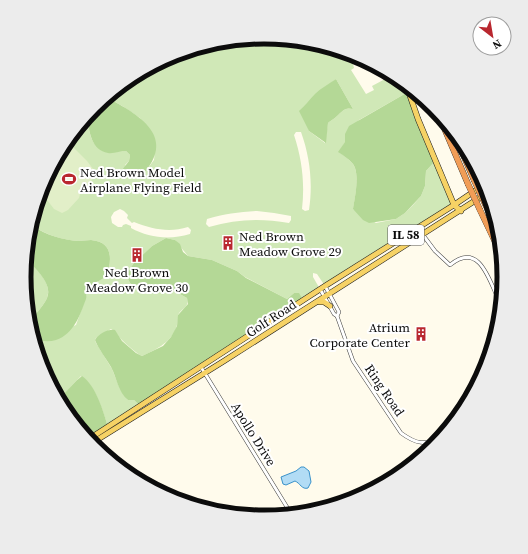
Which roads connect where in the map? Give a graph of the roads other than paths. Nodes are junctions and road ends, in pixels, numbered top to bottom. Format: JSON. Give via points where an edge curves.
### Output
{"nodes":[{"id":1,"x":410,"y":95,"type":"edge"},
{"id":2,"x":445,"y":130,"type":"edge"},
{"id":3,"x":464,"y":158,"type":"edge"},
{"id":4,"x":479,"y":189,"type":"edge"},
{"id":5,"x":482,"y":196,"type":"edge"},
{"id":6,"x":454,"y":205,"type":"junction"},
{"id":7,"x":486,"y":206,"type":"edge"},
{"id":8,"x":461,"y":211,"type":"junction"},
{"id":9,"x":423,"y":235,"type":"junction"},
{"id":10,"x":494,"y":239,"type":"edge"},
{"id":11,"x":323,"y":287,"type":"junction"},
{"id":12,"x":328,"y":296,"type":"junction"},
{"id":13,"x":496,"y":296,"type":"edge"},
{"id":14,"x":318,"y":302,"type":"junction"},
{"id":15,"x":330,"y":306,"type":"junction"},
{"id":16,"x":337,"y":316,"type":"junction"},
{"id":17,"x":201,"y":366,"type":"junction"},
{"id":18,"x":205,"y":373,"type":"junction"},
{"id":19,"x":94,"y":436,"type":"edge"},
{"id":20,"x":97,"y":440,"type":"edge"},
{"id":21,"x":429,"y":441,"type":"edge"},
{"id":22,"x":288,"y":509,"type":"edge"}],
"edges":[{"from":1,"to":6,"type":"main road"},
{"from":2,"to":10,"type":"highway","bridge":true},
{"from":3,"to":7,"type":"highway","bridge":true},
{"from":4,"to":6,"type":"main road","number":"IL 58"},
{"from":5,"to":8,"type":"main road","number":"IL 58"},
{"from":6,"to":8,"type":"main road"},
{"from":6,"to":11,"type":"main road","name":"Golf Road","number":"IL 58"},
{"from":8,"to":9,"type":"main road","name":"Golf Road","number":"IL 58"},
{"from":9,"to":12,"type":"main road","name":"Golf Road","number":"IL 58"},
{"from":9,"to":13,"type":"street","via":[[450,265],[465,256],[481,264]]},
{"from":11,"to":12,"type":"street","name":"Ring Road"},
{"from":11,"to":12,"type":"street","name":"Ring Road"},
{"from":11,"to":17,"type":"main road","name":"Golf Road","number":"IL 58"},
{"from":12,"to":14,"type":"main road","name":"Golf Road","number":"IL 58"},
{"from":12,"to":15,"type":"street","name":"Ring Road"},
{"from":12,"to":16,"type":"street","name":"Ring Road","via":[[339,312]]},
{"from":14,"to":15,"type":"main road"},
{"from":14,"to":18,"type":"main road","name":"Golf Road","number":"IL 58"},
{"from":15,"to":16,"type":"street","name":"Ring Road"},
{"from":16,"to":21,"type":"street","name":"Ring Road","via":[[353,361],[401,433],[421,443]]},
{"from":17,"to":18,"type":"street","name":"Apollo Drive"},
{"from":17,"to":19,"type":"main road","name":"Golf Road","number":"IL 58"},
{"from":18,"to":20,"type":"main road","name":"Golf Road","number":"IL 58"},
{"from":18,"to":22,"type":"street","name":"Apollo Drive"}]}
